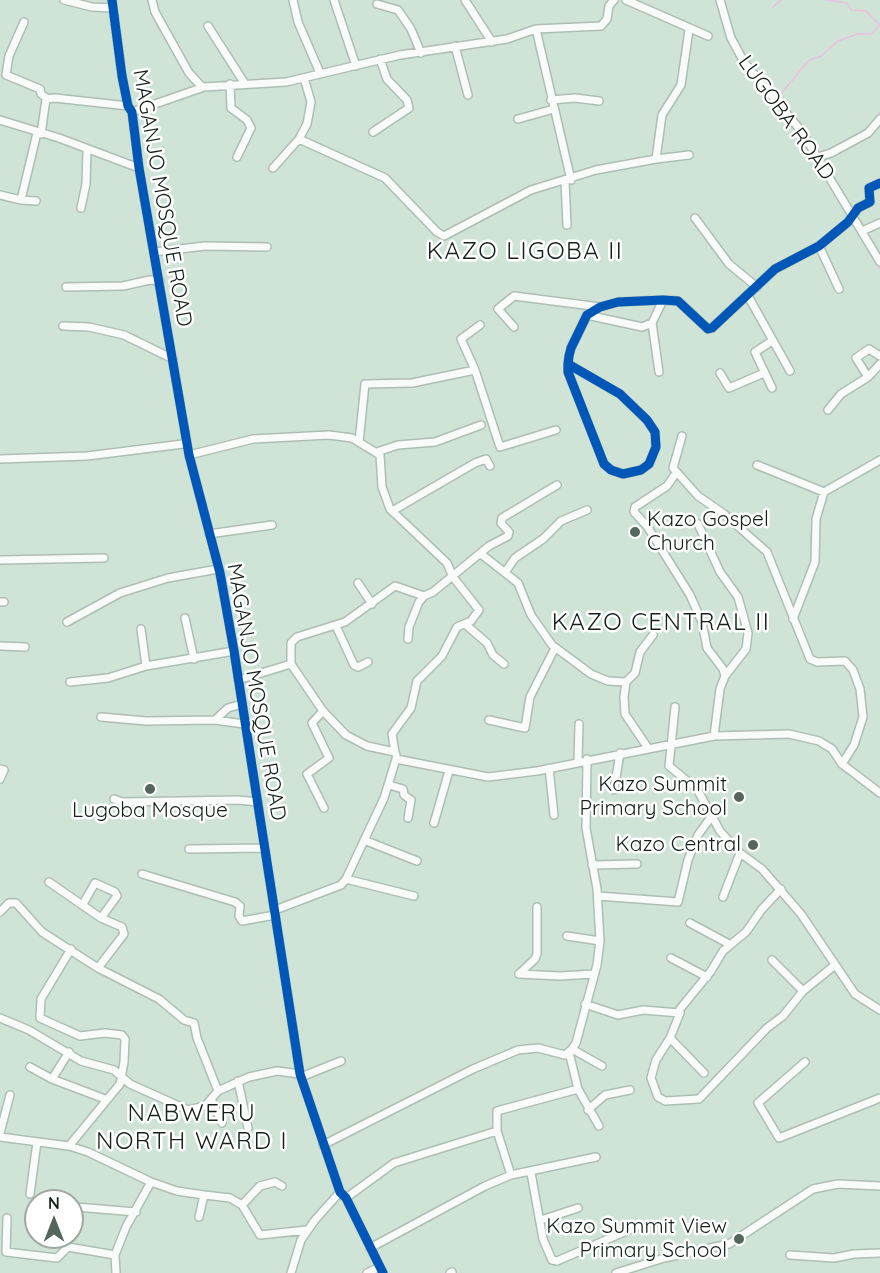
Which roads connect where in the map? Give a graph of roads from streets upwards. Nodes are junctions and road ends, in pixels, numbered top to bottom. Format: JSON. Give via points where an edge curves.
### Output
{"nodes":[{"id":1,"x":64,"y":0,"type":"edge"},
{"id":2,"x":152,"y":0,"type":"edge"},
{"id":3,"x":293,"y":0,"type":"edge"},
{"id":4,"x":334,"y":0,"type":"edge"},
{"id":5,"x":465,"y":0,"type":"edge"},
{"id":6,"x":614,"y":0,"type":"edge"},
{"id":7,"x":626,"y":0,"type":"edge"},
{"id":8,"x":720,"y":0,"type":"edge"},
{"id":9,"x":112,"y":4,"type":"edge"},
{"id":10,"x":377,"y":4,"type":"dead end"},
{"id":11,"x":24,"y":22,"type":"dead end"},
{"id":12,"x":208,"y":26,"type":"dead end"},
{"id":13,"x":536,"y":29,"type":"junction"},
{"id":14,"x":689,"y":30,"type":"junction"},
{"id":15,"x":708,"y":36,"type":"dead end"},
{"id":16,"x":492,"y":42,"type":"junction"},
{"id":17,"x":455,"y":46,"type":"junction"},
{"id":18,"x":421,"y":53,"type":"junction"},
{"id":19,"x":381,"y":59,"type":"junction"},
{"id":20,"x":356,"y":66,"type":"junction"},
{"id":21,"x":320,"y":72,"type":"junction"},
{"id":22,"x":304,"y":78,"type":"junction"},
{"id":23,"x":230,"y":84,"type":"junction"},
{"id":24,"x":245,"y":84,"type":"junction"},
{"id":25,"x":202,"y":87,"type":"junction"},
{"id":26,"x":468,"y":95,"type":"dead end"},
{"id":27,"x":48,"y":99,"type":"junction"},
{"id":28,"x":551,"y":100,"type":"junction"},
{"id":29,"x":599,"y":102,"type":"dead end"},
{"id":30,"x":130,"y":109,"type":"junction"},
{"id":31,"x":554,"y":109,"type":"junction"},
{"id":32,"x":880,"y":118,"type":"edge"},
{"id":33,"x":519,"y":119,"type":"dead end"},
{"id":34,"x":0,"y":120,"type":"edge"},
{"id":35,"x":373,"y":132,"type":"dead end"},
{"id":36,"x":39,"y":133,"type":"junction"},
{"id":37,"x":299,"y":140,"type":"junction"},
{"id":38,"x":87,"y":150,"type":"junction"},
{"id":39,"x":689,"y":155,"type":"dead end"},
{"id":40,"x":237,"y":157,"type":"dead end"},
{"id":41,"x":818,"y":157,"type":"junction"},
{"id":42,"x":656,"y":159,"type":"junction"},
{"id":43,"x":139,"y":168,"type":"junction"},
{"id":44,"x":273,"y":168,"type":"dead end"},
{"id":45,"x":568,"y":180,"type":"junction"},
{"id":46,"x":880,"y":183,"type":"edge"},
{"id":47,"x":0,"y":195,"type":"edge"},
{"id":48,"x":21,"y":200,"type":"junction"},
{"id":49,"x":36,"y":201,"type":"dead end"},
{"id":50,"x":81,"y":208,"type":"dead end"},
{"id":51,"x":854,"y":217,"type":"junction"},
{"id":52,"x":695,"y":218,"type":"dead end"},
{"id":53,"x":880,"y":223,"type":"edge"},
{"id":54,"x":567,"y":225,"type":"dead end"},
{"id":55,"x":862,"y":231,"type":"junction"},
{"id":56,"x":819,"y":246,"type":"junction"},
{"id":57,"x":267,"y":247,"type":"dead end"},
{"id":58,"x":154,"y":252,"type":"junction"},
{"id":59,"x":880,"y":262,"type":"edge"},
{"id":60,"x":160,"y":281,"type":"junction"},
{"id":61,"x":66,"y":286,"type":"dead end"},
{"id":62,"x":757,"y":287,"type":"junction"},
{"id":63,"x":839,"y":289,"type":"dead end"},
{"id":64,"x":748,"y":296,"type":"junction"},
{"id":65,"x":663,"y":300,"type":"junction"},
{"id":66,"x":600,"y":307,"type":"junction"},
{"id":67,"x":587,"y":315,"type":"junction"},
{"id":68,"x":652,"y":323,"type":"junction"},
{"id":69,"x":480,"y":325,"type":"dead end"},
{"id":70,"x":63,"y":326,"type":"dead end"},
{"id":71,"x":514,"y":327,"type":"dead end"},
{"id":72,"x":772,"y":341,"type":"junction"},
{"id":73,"x":880,"y":356,"type":"edge"},
{"id":74,"x":173,"y":359,"type":"junction"},
{"id":75,"x":568,"y":364,"type":"junction"},
{"id":76,"x":880,"y":364,"type":"edge"},
{"id":77,"x":475,"y":370,"type":"junction"},
{"id":78,"x":659,"y":372,"type":"dead end"},
{"id":79,"x":790,"y":372,"type":"dead end"},
{"id":80,"x":720,"y":373,"type":"dead end"},
{"id":81,"x":764,"y":373,"type":"junction"},
{"id":82,"x":868,"y":377,"type":"junction"},
{"id":83,"x":772,"y":388,"type":"dead end"},
{"id":84,"x":828,"y":410,"type":"dead end"},
{"id":85,"x":481,"y":425,"type":"dead end"},
{"id":86,"x":556,"y":430,"type":"dead end"},
{"id":87,"x":682,"y":436,"type":"dead end"},
{"id":88,"x":359,"y":442,"type":"junction"},
{"id":89,"x":183,"y":444,"type":"dead end"},
{"id":90,"x":377,"y":452,"type":"junction"},
{"id":91,"x":189,"y":455,"type":"junction"},
{"id":92,"x":0,"y":459,"type":"edge"},
{"id":93,"x":880,"y":460,"type":"edge"},
{"id":94,"x":757,"y":465,"type":"dead end"},
{"id":95,"x":490,"y":466,"type":"dead end"},
{"id":96,"x":676,"y":473,"type":"junction"},
{"id":97,"x":557,"y":485,"type":"dead end"},
{"id":98,"x":824,"y":492,"type":"junction"},
{"id":99,"x":394,"y":510,"type":"junction"},
{"id":100,"x":587,"y":510,"type":"dead end"},
{"id":101,"x":698,"y":524,"type":"dead end"},
{"id":102,"x":272,"y":525,"type":"dead end"},
{"id":103,"x":209,"y":534,"type":"junction"},
{"id":104,"x":481,"y":554,"type":"junction"},
{"id":105,"x":105,"y":558,"type":"dead end"},
{"id":106,"x":0,"y":560,"type":"edge"},
{"id":107,"x":218,"y":569,"type":"junction"},
{"id":108,"x":506,"y":571,"type":"junction"},
{"id":109,"x":453,"y":577,"type":"junction"},
{"id":110,"x":358,"y":583,"type":"dead end"},
{"id":111,"x":424,"y":596,"type":"junction"},
{"id":112,"x":372,"y":604,"type":"junction"},
{"id":113,"x":185,"y":618,"type":"dead end"},
{"id":114,"x":793,"y":619,"type":"junction"},
{"id":115,"x":67,"y":622,"type":"dead end"},
{"id":116,"x":465,"y":624,"type":"junction"},
{"id":117,"x":336,"y":626,"type":"junction"},
{"id":118,"x":141,"y":629,"type":"dead end"},
{"id":119,"x":653,"y":635,"type":"dead end"},
{"id":120,"x":408,"y":639,"type":"dead end"},
{"id":121,"x":0,"y":646,"type":"edge"},
{"id":122,"x":25,"y":646,"type":"dead end"},
{"id":123,"x":555,"y":648,"type":"junction"},
{"id":124,"x":234,"y":651,"type":"junction"},
{"id":125,"x":194,"y":659,"type":"junction"},
{"id":126,"x":368,"y":662,"type":"dead end"},
{"id":127,"x":504,"y":663,"type":"dead end"},
{"id":128,"x":291,"y":664,"type":"junction"},
{"id":129,"x":146,"y":666,"type":"junction"},
{"id":130,"x":724,"y":676,"type":"junction"},
{"id":131,"x":238,"y":680,"type":"junction"},
{"id":132,"x":70,"y":682,"type":"dead end"},
{"id":133,"x":626,"y":682,"type":"junction"},
{"id":134,"x":242,"y":704,"type":"junction"},
{"id":135,"x":675,"y":707,"type":"dead end"},
{"id":136,"x":323,"y":711,"type":"junction"},
{"id":137,"x":101,"y":717,"type":"dead end"},
{"id":138,"x":215,"y":720,"type":"junction"},
{"id":139,"x":489,"y":720,"type":"dead end"},
{"id":140,"x":244,"y":724,"type":"junction"},
{"id":141,"x":579,"y":724,"type":"dead end"},
{"id":142,"x":714,"y":736,"type":"junction"},
{"id":143,"x":672,"y":745,"type":"junction"},
{"id":144,"x":648,"y":748,"type":"junction"},
{"id":145,"x":620,"y":753,"type":"junction"},
{"id":146,"x":396,"y":755,"type":"junction"},
{"id":147,"x":587,"y":759,"type":"junction"},
{"id":148,"x":578,"y":761,"type":"junction"},
{"id":149,"x":842,"y":764,"type":"junction"},
{"id":150,"x":549,"y":768,"type":"junction"},
{"id":151,"x":0,"y":769,"type":"edge"},
{"id":152,"x":449,"y":771,"type":"junction"},
{"id":153,"x":0,"y":779,"type":"edge"},
{"id":154,"x":389,"y":785,"type":"junction"},
{"id":155,"x":614,"y":790,"type":"dead end"},
{"id":156,"x":880,"y":793,"type":"edge"},
{"id":157,"x":114,"y":799,"type":"dead end"},
{"id":158,"x":258,"y":802,"type":"junction"},
{"id":159,"x":324,"y":808,"type":"dead end"},
{"id":160,"x":554,"y":814,"type":"dead end"},
{"id":161,"x":408,"y":818,"type":"dead end"},
{"id":162,"x":711,"y":818,"type":"junction"},
{"id":163,"x":434,"y":824,"type":"dead end"},
{"id":164,"x":364,"y":840,"type":"junction"},
{"id":165,"x":264,"y":848,"type":"junction"},
{"id":166,"x":189,"y":849,"type":"dead end"},
{"id":167,"x":740,"y":853,"type":"junction"},
{"id":168,"x":417,"y":861,"type":"dead end"},
{"id":169,"x":637,"y":864,"type":"dead end"},
{"id":170,"x":592,"y":865,"type":"junction"},
{"id":171,"x":142,"y":874,"type":"dead end"},
{"id":172,"x":346,"y":879,"type":"junction"},
{"id":173,"x":49,"y":882,"type":"dead end"},
{"id":174,"x":781,"y":889,"type":"junction"},
{"id":175,"x":414,"y":896,"type":"dead end"},
{"id":176,"x":598,"y":896,"type":"junction"},
{"id":177,"x":723,"y":897,"type":"dead end"},
{"id":178,"x":83,"y":904,"type":"junction"},
{"id":179,"x":537,"y":907,"type":"dead end"},
{"id":180,"x":0,"y":912,"type":"edge"},
{"id":181,"x":275,"y":913,"type":"junction"},
{"id":182,"x":101,"y":918,"type":"junction"},
{"id":183,"x":690,"y":923,"type":"dead end"},
{"id":184,"x":567,"y":936,"type":"dead end"},
{"id":185,"x":600,"y":941,"type":"junction"},
{"id":186,"x":729,"y":944,"type":"junction"},
{"id":187,"x":71,"y":949,"type":"junction"},
{"id":188,"x":671,"y":958,"type":"dead end"},
{"id":189,"x":772,"y":960,"type":"dead end"},
{"id":190,"x":835,"y":965,"type":"junction"},
{"id":191,"x":98,"y":968,"type":"junction"},
{"id":192,"x":594,"y":974,"type":"junction"},
{"id":193,"x":707,"y":977,"type":"junction"},
{"id":194,"x":803,"y":990,"type":"junction"},
{"id":195,"x":585,"y":1004,"type":"junction"},
{"id":196,"x":880,"y":1010,"type":"edge"},
{"id":197,"x":680,"y":1014,"type":"junction"},
{"id":198,"x":0,"y":1018,"type":"edge"},
{"id":199,"x":670,"y":1038,"type":"junction"},
{"id":200,"x":571,"y":1051,"type":"junction"},
{"id":201,"x":69,"y":1052,"type":"junction"},
{"id":202,"x":341,"y":1060,"type":"dead end"},
{"id":203,"x":805,"y":1062,"type":"dead end"},
{"id":204,"x":602,"y":1066,"type":"dead end"},
{"id":205,"x":30,"y":1067,"type":"dead end"},
{"id":206,"x":704,"y":1073,"type":"dead end"},
{"id":207,"x":301,"y":1075,"type":"junction"},
{"id":208,"x":122,"y":1078,"type":"junction"},
{"id":209,"x":52,"y":1079,"type":"junction"},
{"id":210,"x":238,"y":1081,"type":"junction"},
{"id":211,"x":578,"y":1089,"type":"junction"},
{"id":212,"x":630,"y":1090,"type":"dead end"},
{"id":213,"x":218,"y":1091,"type":"junction"},
{"id":214,"x":10,"y":1095,"type":"dead end"},
{"id":215,"x":880,"y":1098,"type":"edge"},
{"id":216,"x":105,"y":1100,"type":"junction"},
{"id":217,"x":212,"y":1101,"type":"junction"},
{"id":218,"x":588,"y":1110,"type":"junction"},
{"id":219,"x":222,"y":1123,"type":"dead end"},
{"id":220,"x":599,"y":1126,"type":"dead end"},
{"id":221,"x":248,"y":1128,"type":"dead end"},
{"id":222,"x":497,"y":1131,"type":"junction"},
{"id":223,"x":0,"y":1135,"type":"edge"},
{"id":224,"x":37,"y":1142,"type":"junction"},
{"id":225,"x":323,"y":1145,"type":"junction"},
{"id":226,"x":69,"y":1146,"type":"junction"},
{"id":227,"x":596,"y":1157,"type":"dead end"},
{"id":228,"x":531,"y":1173,"type":"junction"},
{"id":229,"x":511,"y":1175,"type":"junction"},
{"id":230,"x":151,"y":1182,"type":"junction"},
{"id":231,"x":282,"y":1186,"type":"dead end"},
{"id":232,"x":880,"y":1186,"type":"edge"},
{"id":233,"x":31,"y":1189,"type":"edge"},
{"id":234,"x":340,"y":1192,"type":"junction"},
{"id":235,"x":204,"y":1195,"type":"junction"},
{"id":236,"x":346,"y":1198,"type":"junction"},
{"id":237,"x":242,"y":1205,"type":"junction"},
{"id":238,"x":84,"y":1208,"type":"edge"},
{"id":239,"x":578,"y":1208,"type":"dead end"},
{"id":240,"x":136,"y":1212,"type":"junction"},
{"id":241,"x":199,"y":1217,"type":"dead end"},
{"id":242,"x":7,"y":1218,"type":"dead end"},
{"id":243,"x":541,"y":1220,"type":"junction"},
{"id":244,"x":636,"y":1227,"type":"dead end"},
{"id":245,"x":307,"y":1230,"type":"junction"},
{"id":246,"x":370,"y":1248,"type":"junction"},
{"id":247,"x":880,"y":1253,"type":"edge"},
{"id":248,"x":115,"y":1255,"type":"junction"},
{"id":249,"x":790,"y":1256,"type":"dead end"},
{"id":250,"x":381,"y":1270,"type":"edge"},
{"id":251,"x":116,"y":1273,"type":"edge"},
{"id":252,"x":291,"y":1273,"type":"edge"},
{"id":253,"x":367,"y":1273,"type":"edge"},
{"id":254,"x":616,"y":1273,"type":"edge"}],
"edges":[{"from":1,"to":9,"type":"street","via":[[92,7]]},
{"from":2,"to":25,"type":"street","via":[[189,73]]},
{"from":3,"to":21,"type":"street","via":[[298,22]]},
{"from":4,"to":20,"type":"street"},
{"from":5,"to":16,"type":"street"},
{"from":6,"to":13,"type":"street","via":[[601,26]]},
{"from":7,"to":14,"type":"street"},
{"from":8,"to":41,"type":"street","name":"LUGOBA ROAD","via":[[731,38],[744,62]]},
{"from":9,"to":30,"type":"street","name":"MAGANJO MOSQUE ROAD"},
{"from":10,"to":18,"type":"street","via":[[398,10]]},
{"from":11,"to":27,"type":"street","via":[[9,56],[6,75],[40,89]]},
{"from":12,"to":24,"type":"street"},
{"from":13,"to":16,"type":"street"},
{"from":13,"to":28,"type":"street"},
{"from":14,"to":15,"type":"street"},
{"from":14,"to":42,"type":"street","via":[[681,85],[662,115]]},
{"from":16,"to":17,"type":"street"},
{"from":17,"to":18,"type":"street"},
{"from":17,"to":26,"type":"street"},
{"from":18,"to":19,"type":"street"},
{"from":19,"to":20,"type":"street"},
{"from":19,"to":35,"type":"street","via":[[387,79],[407,100],[409,108]]},
{"from":20,"to":21,"type":"street"},
{"from":21,"to":22,"type":"street"},
{"from":22,"to":24,"type":"street"},
{"from":22,"to":37,"type":"street","via":[[311,111]]},
{"from":23,"to":24,"type":"street"},
{"from":23,"to":25,"type":"street"},
{"from":23,"to":40,"type":"street","via":[[231,108],[251,128]]},
{"from":25,"to":30,"type":"street"},
{"from":27,"to":30,"type":"street"},
{"from":27,"to":36,"type":"street","via":[[43,105]]},
{"from":28,"to":29,"type":"street"},
{"from":28,"to":31,"type":"street"},
{"from":30,"to":43,"type":"street","name":"MAGANJO MOSQUE ROAD"},
{"from":31,"to":33,"type":"street"},
{"from":31,"to":45,"type":"street"},
{"from":32,"to":41,"type":"street","via":[[868,133]]},
{"from":34,"to":36,"type":"street"},
{"from":36,"to":38,"type":"street"},
{"from":36,"to":48,"type":"street"},
{"from":37,"to":44,"type":"street"},
{"from":37,"to":45,"type":"street","via":[[386,178],[441,236],[524,193]]},
{"from":38,"to":43,"type":"street"},
{"from":38,"to":50,"type":"street","via":[[86,189]]},
{"from":39,"to":42,"type":"street"},
{"from":41,"to":51,"type":"street","name":"LUGOBA ROAD"},
{"from":42,"to":45,"type":"street","via":[[596,170]]},
{"from":43,"to":58,"type":"street","name":"MAGANJO MOSQUE ROAD"},
{"from":45,"to":54,"type":"street"},
{"from":46,"to":51,"type":"street","via":[[869,188],[870,202],[858,208]]},
{"from":47,"to":48,"type":"street"},
{"from":48,"to":49,"type":"street"},
{"from":51,"to":55,"type":"street","name":"LUGOBA ROAD"},
{"from":51,"to":56,"type":"street"},
{"from":52,"to":62,"type":"street","via":[[723,257]]},
{"from":53,"to":55,"type":"street"},
{"from":55,"to":59,"type":"street","name":"LUGOBA ROAD"},
{"from":56,"to":62,"type":"street","via":[[778,267]]},
{"from":56,"to":63,"type":"street"},
{"from":57,"to":58,"type":"street","via":[[205,246]]},
{"from":58,"to":60,"type":"street","name":"MAGANJO MOSQUE ROAD"},
{"from":60,"to":61,"type":"street","via":[[123,286]]},
{"from":60,"to":74,"type":"street","name":"MAGANJO MOSQUE ROAD"},
{"from":62,"to":64,"type":"street"},
{"from":64,"to":65,"type":"street","via":[[717,326],[708,329],[678,301]]},
{"from":64,"to":72,"type":"street"},
{"from":65,"to":66,"type":"street"},
{"from":65,"to":68,"type":"street"},
{"from":66,"to":67,"type":"street"},
{"from":66,"to":71,"type":"street","via":[[514,296],[498,309]]},
{"from":67,"to":68,"type":"street","via":[[642,327]]},
{"from":67,"to":75,"type":"street"},
{"from":68,"to":78,"type":"street"},
{"from":69,"to":77,"type":"street","via":[[461,339]]},
{"from":70,"to":74,"type":"street","via":[[124,335]]},
{"from":72,"to":79,"type":"street"},
{"from":72,"to":81,"type":"street","via":[[755,351]]},
{"from":73,"to":82,"type":"street","via":[[869,349],[856,358]]},
{"from":74,"to":91,"type":"street","name":"MAGANJO MOSQUE ROAD"},
{"from":75,"to":75,"type":"street","via":[[604,464],[623,474],[633,474],[649,464],[656,447],[655,432],[647,420],[620,394]]},
{"from":76,"to":82,"type":"street"},
{"from":77,"to":86,"type":"street","via":[[500,447]]},
{"from":77,"to":88,"type":"street","via":[[412,383],[364,384]]},
{"from":80,"to":81,"type":"street","via":[[729,388]]},
{"from":81,"to":83,"type":"street"},
{"from":82,"to":84,"type":"street","via":[[841,394]]},
{"from":85,"to":90,"type":"street","via":[[435,442],[391,446]]},
{"from":87,"to":96,"type":"street","via":[[672,468]]},
{"from":88,"to":90,"type":"street"},
{"from":88,"to":91,"type":"street","via":[[344,436],[276,436]]},
{"from":89,"to":92,"type":"street","via":[[87,456]]},
{"from":90,"to":99,"type":"street","via":[[385,497]]},
{"from":91,"to":103,"type":"street","name":"MAGANJO MOSQUE ROAD"},
{"from":93,"to":98,"type":"street"},
{"from":94,"to":98,"type":"street"},
{"from":95,"to":99,"type":"street","via":[[486,459],[475,463]]},
{"from":96,"to":114,"type":"street","via":[[767,552]]},
{"from":96,"to":130,"type":"street","via":[[667,486],[635,507],[634,512],[690,595],[702,622],[707,648]]},
{"from":97,"to":104,"type":"street","via":[[502,518],[509,534]]},
{"from":98,"to":114,"type":"street","via":[[817,513],[815,562]]},
{"from":99,"to":109,"type":"street","via":[[447,563]]},
{"from":100,"to":108,"type":"street","via":[[561,521],[515,558]]},
{"from":101,"to":130,"type":"street","via":[[746,619],[746,650]]},
{"from":102,"to":103,"type":"street"},
{"from":103,"to":107,"type":"street","name":"MAGANJO MOSQUE ROAD"},
{"from":104,"to":108,"type":"street"},
{"from":104,"to":109,"type":"street"},
{"from":105,"to":106,"type":"street"},
{"from":107,"to":115,"type":"street","via":[[168,578],[120,593]]},
{"from":107,"to":124,"type":"street","name":"MAGANJO MOSQUE ROAD"},
{"from":108,"to":123,"type":"street","via":[[518,583],[531,615]]},
{"from":109,"to":111,"type":"street"},
{"from":109,"to":116,"type":"street","via":[[479,610]]},
{"from":110,"to":112,"type":"street"},
{"from":111,"to":112,"type":"street","via":[[397,585]]},
{"from":111,"to":120,"type":"street","via":[[411,621]]},
{"from":112,"to":117,"type":"street"},
{"from":113,"to":125,"type":"street"},
{"from":114,"to":149,"type":"street","via":[[810,659],[845,661],[860,689],[863,717],[854,745]]},
{"from":116,"to":127,"type":"street"},
{"from":116,"to":146,"type":"street","via":[[458,627],[442,656],[417,681],[411,708],[392,734]]},
{"from":117,"to":126,"type":"street","via":[[354,665]]},
{"from":117,"to":128,"type":"street","via":[[297,637],[291,643]]},
{"from":118,"to":129,"type":"street"},
{"from":119,"to":133,"type":"street","via":[[640,652],[635,673]]},
{"from":121,"to":122,"type":"street"},
{"from":123,"to":133,"type":"street","via":[[591,674],[608,681]]},
{"from":123,"to":139,"type":"street","via":[[530,697],[527,726]]},
{"from":124,"to":125,"type":"street"},
{"from":124,"to":131,"type":"street","name":"MAGANJO MOSQUE ROAD"},
{"from":125,"to":129,"type":"street"},
{"from":128,"to":131,"type":"street"},
{"from":128,"to":136,"type":"street"},
{"from":129,"to":132,"type":"street","via":[[108,678]]},
{"from":130,"to":142,"type":"street"},
{"from":131,"to":134,"type":"street","name":"MAGANJO MOSQUE ROAD"},
{"from":133,"to":144,"type":"street","via":[[625,714]]},
{"from":134,"to":138,"type":"street","via":[[228,708]]},
{"from":134,"to":140,"type":"street","name":"MAGANJO MOSQUE ROAD"},
{"from":135,"to":143,"type":"street"},
{"from":136,"to":146,"type":"street","via":[[346,735],[367,747]]},
{"from":136,"to":159,"type":"street","via":[[312,723],[329,758],[307,774]]},
{"from":137,"to":138,"type":"street"},
{"from":138,"to":140,"type":"street"},
{"from":140,"to":158,"type":"street","name":"MAGANJO MOSQUE ROAD"},
{"from":141,"to":148,"type":"street"},
{"from":142,"to":143,"type":"street"},
{"from":142,"to":149,"type":"street","via":[[804,735],[832,750]]},
{"from":143,"to":144,"type":"street"},
{"from":143,"to":162,"type":"street","via":[[669,766],[697,789]]},
{"from":144,"to":145,"type":"street"},
{"from":145,"to":147,"type":"street"},
{"from":145,"to":155,"type":"street"},
{"from":146,"to":152,"type":"street"},
{"from":146,"to":154,"type":"street"},
{"from":147,"to":148,"type":"street"},
{"from":147,"to":170,"type":"street","via":[[586,828]]},
{"from":148,"to":150,"type":"street"},
{"from":149,"to":156,"type":"street"},
{"from":150,"to":152,"type":"street","via":[[488,777]]},
{"from":150,"to":160,"type":"street"},
{"from":151,"to":153,"type":"street","via":[[4,770]]},
{"from":152,"to":163,"type":"street"},
{"from":154,"to":161,"type":"street","via":[[403,789],[411,801]]},
{"from":154,"to":164,"type":"street"},
{"from":157,"to":158,"type":"street"},
{"from":158,"to":165,"type":"street","name":"MAGANJO MOSQUE ROAD"},
{"from":162,"to":167,"type":"street"},
{"from":162,"to":176,"type":"street","via":[[688,861],[678,902]]},
{"from":164,"to":168,"type":"street"},
{"from":164,"to":172,"type":"street"},
{"from":165,"to":166,"type":"street"},
{"from":165,"to":181,"type":"street","name":"MAGANJO MOSQUE ROAD"},
{"from":167,"to":174,"type":"street"},
{"from":167,"to":177,"type":"street"},
{"from":169,"to":170,"type":"street"},
{"from":170,"to":176,"type":"street"},
{"from":171,"to":181,"type":"street","via":[[235,902],[240,906],[242,921]]},
{"from":172,"to":175,"type":"street"},
{"from":172,"to":181,"type":"street","via":[[341,885]]},
{"from":173,"to":178,"type":"street"},
{"from":174,"to":186,"type":"street","via":[[746,932]]},
{"from":174,"to":190,"type":"street"},
{"from":176,"to":185,"type":"street"},
{"from":178,"to":182,"type":"street"},
{"from":178,"to":182,"type":"street","via":[[95,883],[115,892],[117,896]]},
{"from":179,"to":192,"type":"street","via":[[537,954],[520,976]]},
{"from":180,"to":187,"type":"street","via":[[9,903],[16,903],[42,932]]},
{"from":181,"to":207,"type":"street","name":"MAGANJO MOSQUE ROAD"},
{"from":182,"to":191,"type":"street","via":[[122,927],[124,934]]},
{"from":183,"to":186,"type":"street"},
{"from":184,"to":185,"type":"street"},
{"from":185,"to":192,"type":"street"},
{"from":186,"to":193,"type":"street"},
{"from":187,"to":191,"type":"street"},
{"from":187,"to":208,"type":"street","via":[[41,999],[40,1018],[80,1036],[125,1036]]},
{"from":188,"to":193,"type":"street"},
{"from":189,"to":194,"type":"street"},
{"from":190,"to":194,"type":"street"},
{"from":190,"to":196,"type":"street","via":[[855,994]]},
{"from":191,"to":213,"type":"street","via":[[159,999],[184,1020],[194,1023]]},
{"from":192,"to":195,"type":"street"},
{"from":193,"to":197,"type":"street"},
{"from":194,"to":199,"type":"street","via":[[783,1016],[694,1101],[665,1101],[652,1085],[656,1060]]},
{"from":195,"to":197,"type":"street","via":[[618,1015],[643,1010]]},
{"from":195,"to":200,"type":"street"},
{"from":197,"to":199,"type":"street"},
{"from":198,"to":201,"type":"street"},
{"from":199,"to":206,"type":"street"},
{"from":200,"to":204,"type":"street"},
{"from":200,"to":211,"type":"street"},
{"from":200,"to":225,"type":"street","via":[[561,1055],[538,1048],[508,1053]]},
{"from":201,"to":208,"type":"street","via":[[81,1061],[114,1070]]},
{"from":201,"to":209,"type":"street"},
{"from":202,"to":207,"type":"street"},
{"from":203,"to":215,"type":"street","via":[[758,1103],[778,1138]]},
{"from":205,"to":209,"type":"street"},
{"from":207,"to":210,"type":"street","via":[[277,1071]]},
{"from":207,"to":225,"type":"street","name":"MAGANJO MOSQUE ROAD"},
{"from":208,"to":216,"type":"street"},
{"from":208,"to":217,"type":"street","via":[[180,1108],[197,1110]]},
{"from":209,"to":216,"type":"street"},
{"from":210,"to":213,"type":"street"},
{"from":210,"to":221,"type":"street"},
{"from":211,"to":218,"type":"street"},
{"from":211,"to":222,"type":"street","via":[[499,1110]]},
{"from":212,"to":218,"type":"street","via":[[604,1095]]},
{"from":213,"to":217,"type":"street"},
{"from":214,"to":223,"type":"street"},
{"from":216,"to":226,"type":"street"},
{"from":217,"to":219,"type":"street"},
{"from":218,"to":220,"type":"street"},
{"from":222,"to":229,"type":"street"},
{"from":222,"to":236,"type":"street","via":[[394,1163]]},
{"from":223,"to":224,"type":"street"},
{"from":224,"to":226,"type":"street"},
{"from":224,"to":233,"type":"street"},
{"from":225,"to":234,"type":"street","name":"MAGANJO MOSQUE ROAD"},
{"from":226,"to":230,"type":"street"},
{"from":227,"to":228,"type":"street"},
{"from":228,"to":229,"type":"street"},
{"from":228,"to":243,"type":"street"},
{"from":229,"to":246,"type":"street"},
{"from":230,"to":235,"type":"street"},
{"from":230,"to":240,"type":"street"},
{"from":231,"to":237,"type":"street","via":[[275,1182],[256,1188]]},
{"from":232,"to":254,"type":"street","via":[[838,1184],[813,1189],[729,1244]]},
{"from":234,"to":236,"type":"street","name":"MAGANJO MOSQUE ROAD"},
{"from":234,"to":245,"type":"street"},
{"from":235,"to":237,"type":"street","via":[[230,1198]]},
{"from":235,"to":241,"type":"street"},
{"from":236,"to":246,"type":"street","name":"MAGANJO MOSQUE ROAD"},
{"from":237,"to":245,"type":"street","via":[[260,1235]]},
{"from":238,"to":240,"type":"street"},
{"from":239,"to":243,"type":"street"},
{"from":240,"to":248,"type":"street"},
{"from":242,"to":248,"type":"street","via":[[6,1252],[57,1258],[66,1248],[73,1248]]},
{"from":243,"to":244,"type":"street","via":[[549,1257],[557,1261]]},
{"from":245,"to":252,"type":"street"},
{"from":246,"to":250,"type":"street","name":"MAGANJO MOSQUE ROAD"},
{"from":247,"to":249,"type":"street","via":[[834,1258]]},
{"from":248,"to":251,"type":"street"},
{"from":250,"to":253,"type":"street"}]}
